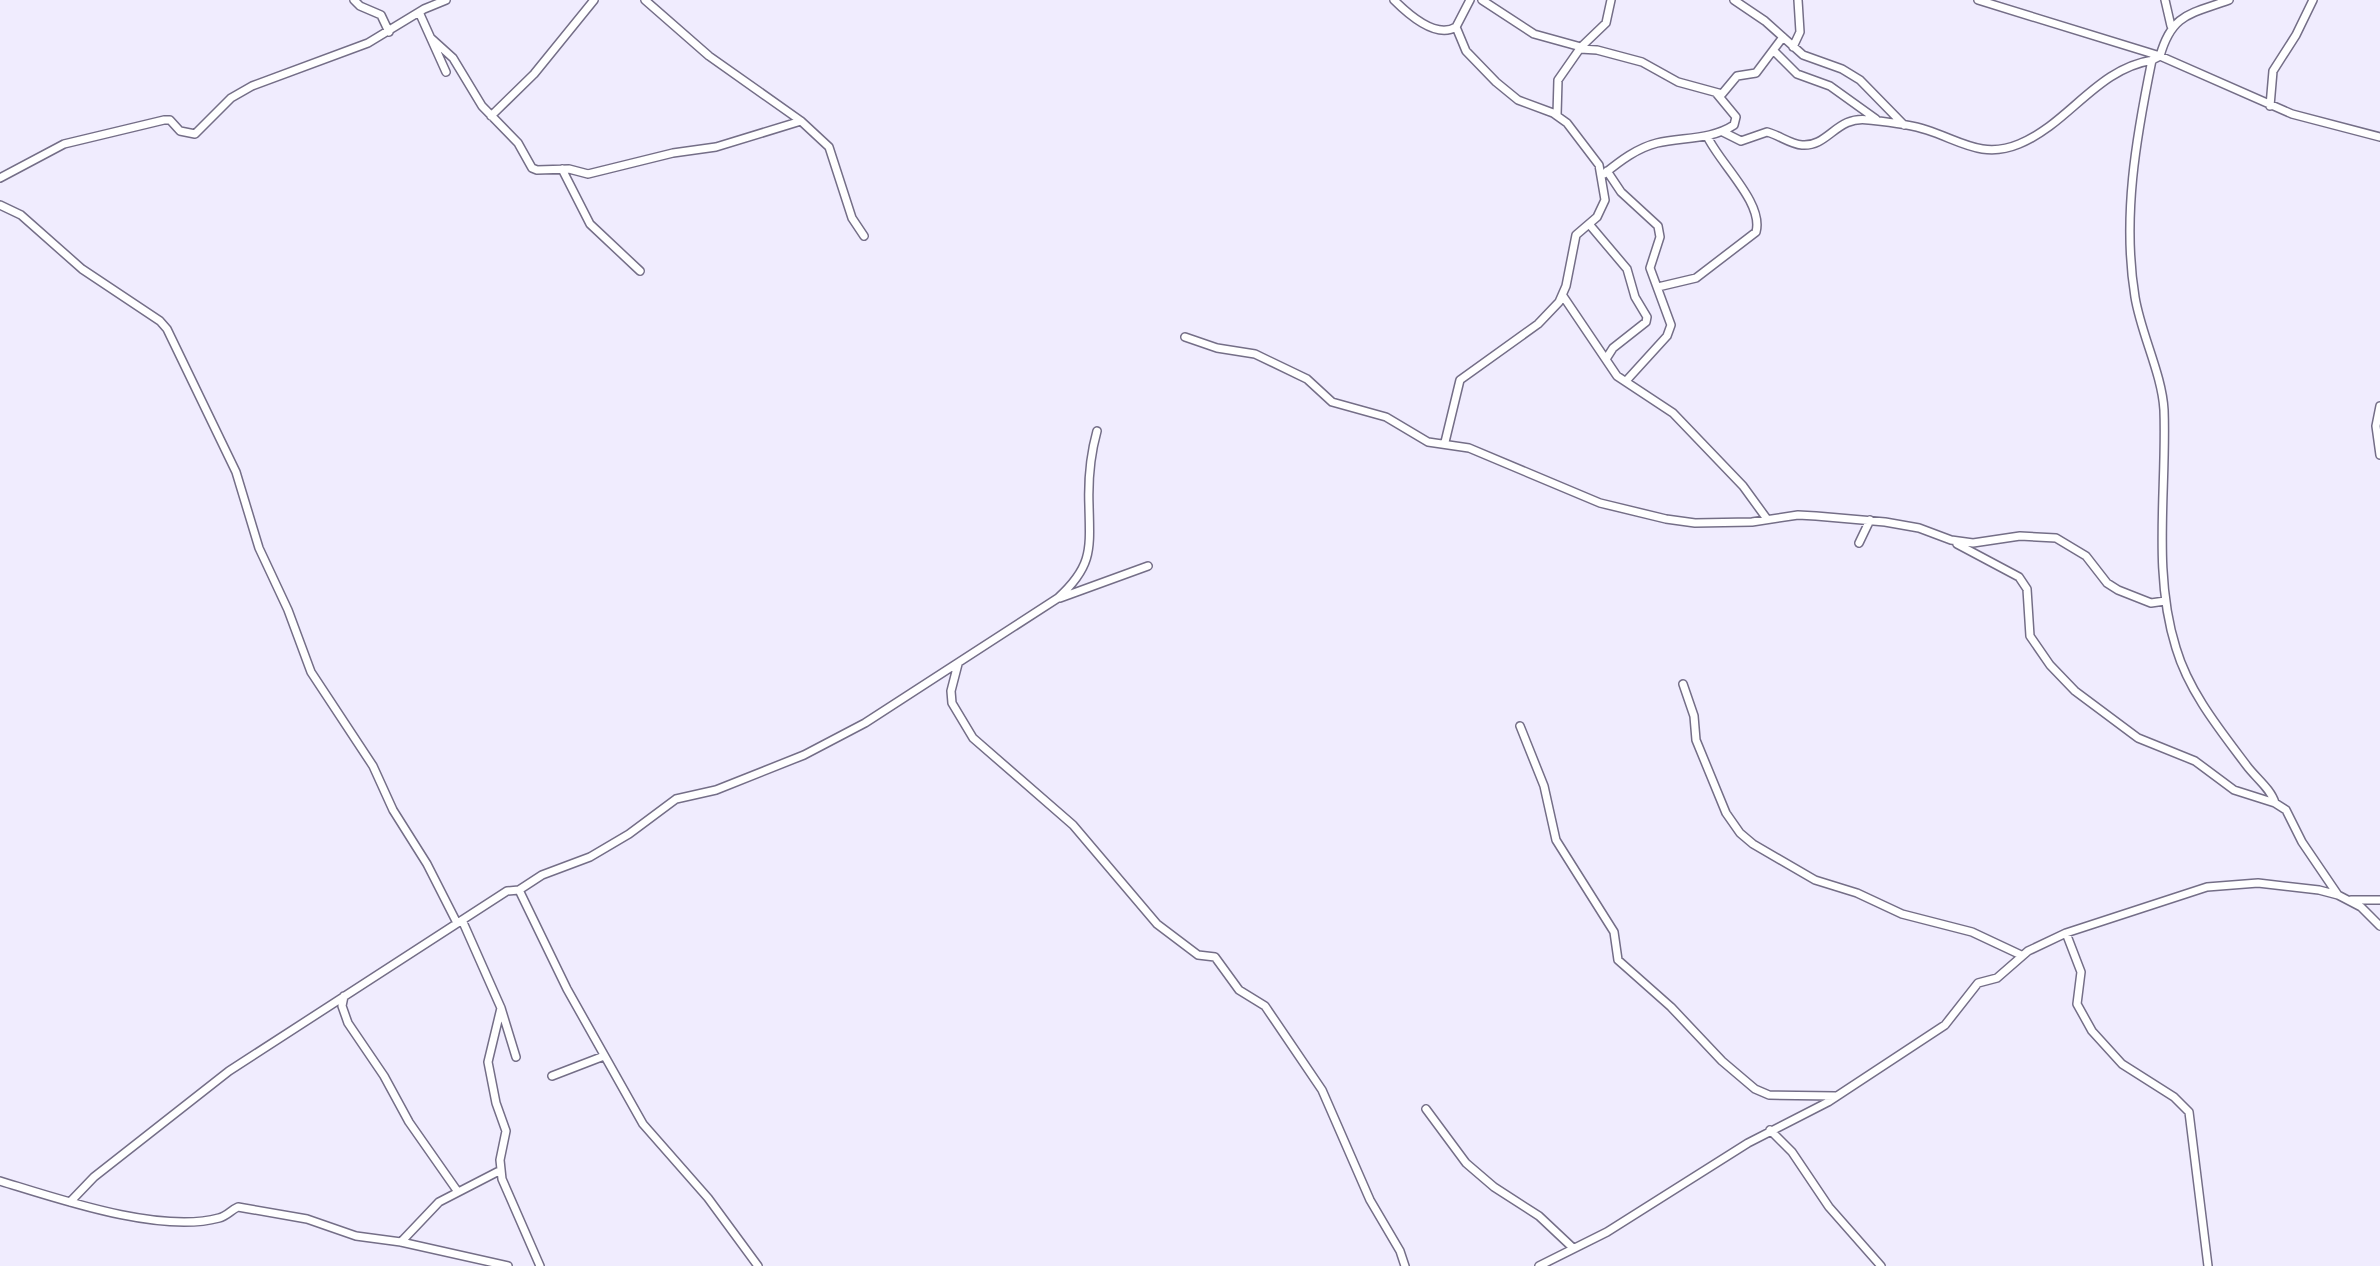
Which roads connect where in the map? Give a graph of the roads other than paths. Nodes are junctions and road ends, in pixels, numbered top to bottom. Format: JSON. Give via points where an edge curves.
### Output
{"nodes":[{"id":1,"x":354,"y":0,"type":"edge"},
{"id":2,"x":594,"y":0,"type":"edge"},
{"id":3,"x":645,"y":0,"type":"edge"},
{"id":4,"x":1394,"y":0,"type":"edge"},
{"id":5,"x":1470,"y":0,"type":"edge"},
{"id":6,"x":1482,"y":0,"type":"edge"},
{"id":7,"x":1611,"y":0,"type":"edge"},
{"id":8,"x":1734,"y":0,"type":"edge"},
{"id":9,"x":1798,"y":0,"type":"edge"},
{"id":10,"x":1978,"y":0,"type":"edge"},
{"id":11,"x":2165,"y":0,"type":"edge"},
{"id":12,"x":2229,"y":0,"type":"edge"},
{"id":13,"x":2313,"y":0,"type":"edge"},
{"id":14,"x":442,"y":1,"type":"edge"},
{"id":15,"x":419,"y":12,"type":"junction"},
{"id":16,"x":2171,"y":26,"type":"junction"},
{"id":17,"x":1456,"y":27,"type":"junction"},
{"id":18,"x":389,"y":32,"type":"junction"},
{"id":19,"x":1783,"y":37,"type":"junction"},
{"id":20,"x":432,"y":39,"type":"junction"},
{"id":21,"x":1793,"y":47,"type":"junction"},
{"id":22,"x":1581,"y":48,"type":"junction"},
{"id":23,"x":1774,"y":51,"type":"junction"},
{"id":24,"x":2162,"y":57,"type":"junction"},
{"id":25,"x":2152,"y":60,"type":"junction"},
{"id":26,"x":446,"y":72,"type":"dead end"},
{"id":27,"x":1717,"y":94,"type":"junction"},
{"id":28,"x":2270,"y":106,"type":"junction"},
{"id":29,"x":1557,"y":115,"type":"junction"},
{"id":30,"x":491,"y":116,"type":"junction"},
{"id":31,"x":801,"y":121,"type":"junction"},
{"id":32,"x":1880,"y":122,"type":"junction"},
{"id":33,"x":1905,"y":126,"type":"junction"},
{"id":34,"x":1723,"y":132,"type":"junction"},
{"id":35,"x":1707,"y":136,"type":"junction"},
{"id":36,"x":2380,"y":137,"type":"edge"},
{"id":37,"x":562,"y":169,"type":"junction"},
{"id":38,"x":1605,"y":173,"type":"junction"},
{"id":39,"x":0,"y":178,"type":"edge"},
{"id":40,"x":0,"y":205,"type":"edge"},
{"id":41,"x":1589,"y":223,"type":"junction"},
{"id":42,"x":864,"y":236,"type":"dead end"},
{"id":43,"x":640,"y":271,"type":"dead end"},
{"id":44,"x":1658,"y":287,"type":"junction"},
{"id":45,"x":1563,"y":296,"type":"junction"},
{"id":46,"x":1185,"y":337,"type":"dead end"},
{"id":47,"x":1606,"y":359,"type":"junction"},
{"id":48,"x":1626,"y":381,"type":"junction"},
{"id":49,"x":2380,"y":406,"type":"edge"},
{"id":50,"x":1097,"y":431,"type":"dead end"},
{"id":51,"x":1445,"y":442,"type":"junction"},
{"id":52,"x":2380,"y":455,"type":"edge"},
{"id":53,"x":1767,"y":519,"type":"junction"},
{"id":54,"x":1870,"y":520,"type":"junction"},
{"id":55,"x":1951,"y":540,"type":"junction"},
{"id":56,"x":1859,"y":542,"type":"dead end"},
{"id":57,"x":1148,"y":566,"type":"dead end"},
{"id":58,"x":1058,"y":598,"type":"junction"},
{"id":59,"x":2165,"y":601,"type":"junction"},
{"id":60,"x":958,"y":664,"type":"junction"},
{"id":61,"x":1683,"y":684,"type":"dead end"},
{"id":62,"x":1520,"y":726,"type":"dead end"},
{"id":63,"x":2275,"y":803,"type":"junction"},
{"id":64,"x":519,"y":890,"type":"junction"},
{"id":65,"x":2338,"y":895,"type":"junction"},
{"id":66,"x":2347,"y":900,"type":"junction"},
{"id":67,"x":2380,"y":900,"type":"edge"},
{"id":68,"x":459,"y":922,"type":"junction"},
{"id":69,"x":2380,"y":926,"type":"edge"},
{"id":70,"x":2066,"y":933,"type":"junction"},
{"id":71,"x":2021,"y":956,"type":"junction"},
{"id":72,"x":345,"y":995,"type":"junction"},
{"id":73,"x":501,"y":1008,"type":"junction"},
{"id":74,"x":604,"y":1056,"type":"junction"},
{"id":75,"x":516,"y":1057,"type":"dead end"},
{"id":76,"x":552,"y":1076,"type":"dead end"},
{"id":77,"x":1837,"y":1096,"type":"junction"},
{"id":78,"x":1426,"y":1109,"type":"dead end"},
{"id":79,"x":1770,"y":1130,"type":"junction"},
{"id":80,"x":501,"y":1170,"type":"junction"},
{"id":81,"x":0,"y":1181,"type":"edge"},
{"id":82,"x":458,"y":1192,"type":"junction"},
{"id":83,"x":70,"y":1202,"type":"junction"},
{"id":84,"x":401,"y":1242,"type":"junction"},
{"id":85,"x":1573,"y":1248,"type":"junction"},
{"id":86,"x":508,"y":1266,"type":"edge"},
{"id":87,"x":540,"y":1266,"type":"edge"},
{"id":88,"x":758,"y":1266,"type":"edge"},
{"id":89,"x":1405,"y":1266,"type":"edge"},
{"id":90,"x":1539,"y":1266,"type":"edge"},
{"id":91,"x":1881,"y":1266,"type":"edge"},
{"id":92,"x":2208,"y":1266,"type":"edge"}],
"edges":[{"from":1,"to":18,"type":"street","via":[[381,15]]},
{"from":2,"to":30,"type":"street","via":[[534,74]]},
{"from":3,"to":31,"type":"street","via":[[719,64]]},
{"from":4,"to":17,"type":"street","via":[[1410,16],[1440,31]]},
{"from":5,"to":17,"type":"street"},
{"from":6,"to":22,"type":"street","via":[[1534,34]]},
{"from":7,"to":22,"type":"street","via":[[1606,23]]},
{"from":8,"to":19,"type":"street"},
{"from":9,"to":21,"type":"street","via":[[1800,32]]},
{"from":10,"to":24,"type":"street"},
{"from":11,"to":16,"type":"street"},
{"from":12,"to":16,"type":"street","via":[[2196,10]]},
{"from":13,"to":28,"type":"street","via":[[2273,71]]},
{"from":14,"to":15,"type":"street"},
{"from":15,"to":18,"type":"street"},
{"from":15,"to":20,"type":"street"},
{"from":16,"to":24,"type":"street"},
{"from":17,"to":29,"type":"street","via":[[1466,51],[1496,82],[1518,100]]},
{"from":18,"to":39,"type":"street","via":[[252,86],[231,98],[195,134],[164,120],[64,144]]},
{"from":19,"to":21,"type":"street"},
{"from":19,"to":23,"type":"street"},
{"from":20,"to":26,"type":"street"},
{"from":20,"to":30,"type":"street","via":[[453,58]]},
{"from":21,"to":33,"type":"street","via":[[1860,80]]},
{"from":22,"to":27,"type":"street","via":[[1642,62],[1670,79]]},
{"from":22,"to":29,"type":"street","via":[[1556,85]]},
{"from":23,"to":27,"type":"street","via":[[1756,74],[1737,76],[1726,93]]},
{"from":23,"to":32,"type":"street","via":[[1797,74],[1830,86]]},
{"from":24,"to":25,"type":"street"},
{"from":24,"to":28,"type":"street"},
{"from":25,"to":33,"type":"street","via":[[2108,76],[2048,128],[2001,150],[1972,149],[1925,129]]},
{"from":25,"to":59,"type":"street","via":[[2137,135],[2129,224],[2134,295],[2162,393]]},
{"from":27,"to":34,"type":"street","via":[[1737,119]]},
{"from":28,"to":36,"type":"street"},
{"from":29,"to":38,"type":"street"},
{"from":30,"to":37,"type":"street","via":[[518,143],[532,168]]},
{"from":31,"to":37,"type":"street","via":[[716,147],[588,174]]},
{"from":31,"to":42,"type":"street","via":[[831,151],[852,218]]},
{"from":32,"to":33,"type":"street"},
{"from":32,"to":34,"type":"street","via":[[1845,121],[1808,145],[1767,132],[1741,141]]},
{"from":34,"to":35,"type":"street"},
{"from":35,"to":38,"type":"street","via":[[1654,144],[1633,152]]},
{"from":35,"to":44,"type":"street","via":[[1753,204],[1756,232],[1696,278]]},
{"from":37,"to":43,"type":"street","via":[[590,224]]},
{"from":38,"to":41,"type":"street","via":[[1604,206]]},
{"from":38,"to":44,"type":"street","via":[[1658,226],[1660,237],[1650,265]]},
{"from":40,"to":68,"type":"street","via":[[21,215],[60,252],[167,329],[236,472],[259,548],[311,672],[373,766],[393,810]]},
{"from":41,"to":45,"type":"street","via":[[1576,234]]},
{"from":41,"to":47,"type":"street","via":[[1622,261],[1634,297],[1647,317]]},
{"from":44,"to":48,"type":"street","via":[[1671,319],[1670,330]]},
{"from":45,"to":47,"type":"street"},
{"from":45,"to":51,"type":"street","via":[[1538,324],[1460,380]]},
{"from":46,"to":51,"type":"street","via":[[1255,354],[1307,379],[1332,402],[1386,417],[1428,442]]},
{"from":47,"to":48,"type":"street"},
{"from":48,"to":53,"type":"street","via":[[1673,413],[1743,486]]},
{"from":49,"to":52,"type":"street","via":[[2376,426]]},
{"from":50,"to":58,"type":"street","via":[[1090,457],[1090,548],[1078,577]]},
{"from":51,"to":53,"type":"street","via":[[1634,513],[1695,523]]},
{"from":53,"to":54,"type":"street","via":[[1798,515]]},
{"from":54,"to":55,"type":"street","via":[[1919,528]]},
{"from":54,"to":56,"type":"street"},
{"from":55,"to":59,"type":"street","via":[[1985,543],[2020,536],[2056,538],[2086,556],[2118,590],[2151,603]]},
{"from":55,"to":63,"type":"street","via":[[2018,577],[2027,589],[2030,636],[2075,691],[2138,738],[2194,761],[2234,790]]},
{"from":57,"to":58,"type":"street"},
{"from":58,"to":60,"type":"street"},
{"from":59,"to":63,"type":"street","via":[[2187,676],[2225,737]]},
{"from":60,"to":64,"type":"street","via":[[872,719],[804,755],[716,790],[676,799],[604,849],[542,875]]},
{"from":60,"to":89,"type":"street","via":[[952,703],[973,738],[1073,825],[1157,924],[1198,955],[1215,957],[1239,990],[1269,1012],[1326,1098],[1370,1200]]},
{"from":61,"to":71,"type":"street","via":[[1695,716],[1696,740],[1726,813],[1753,844],[1815,880],[1902,914],[1972,932]]},
{"from":62,"to":77,"type":"street","via":[[1544,786],[1556,840],[1614,932],[1618,960],[1755,1089],[1769,1095]]},
{"from":63,"to":65,"type":"street","via":[[2286,810]]},
{"from":64,"to":68,"type":"street","via":[[507,891]]},
{"from":64,"to":74,"type":"street"},
{"from":65,"to":66,"type":"street"},
{"from":65,"to":70,"type":"street","via":[[2258,884],[2207,887]]},
{"from":66,"to":67,"type":"street"},
{"from":66,"to":69,"type":"street"},
{"from":68,"to":72,"type":"street"},
{"from":68,"to":73,"type":"street"},
{"from":70,"to":71,"type":"street"},
{"from":70,"to":92,"type":"street","via":[[2081,972],[2077,1004],[2092,1031],[2122,1064],[2189,1112]]},
{"from":71,"to":77,"type":"street","via":[[1997,978],[1978,983],[1945,1025]]},
{"from":72,"to":82,"type":"street","via":[[342,1006],[348,1023]]},
{"from":72,"to":83,"type":"street","via":[[207,1086],[94,1177]]},
{"from":73,"to":75,"type":"street"},
{"from":73,"to":80,"type":"street","via":[[488,1062],[506,1131]]},
{"from":74,"to":76,"type":"street"},
{"from":74,"to":88,"type":"street","via":[[643,1124],[708,1198]]},
{"from":77,"to":79,"type":"street"},
{"from":78,"to":85,"type":"street","via":[[1466,1163]]},
{"from":79,"to":85,"type":"street","via":[[1607,1232]]},
{"from":79,"to":91,"type":"street"},
{"from":80,"to":82,"type":"street"},
{"from":80,"to":87,"type":"street"},
{"from":81,"to":83,"type":"street"},
{"from":82,"to":84,"type":"street","via":[[427,1211]]},
{"from":83,"to":84,"type":"street","via":[[179,1222],[223,1217],[238,1207],[307,1219],[356,1236]]},
{"from":84,"to":86,"type":"street"},
{"from":85,"to":90,"type":"street"}]}
